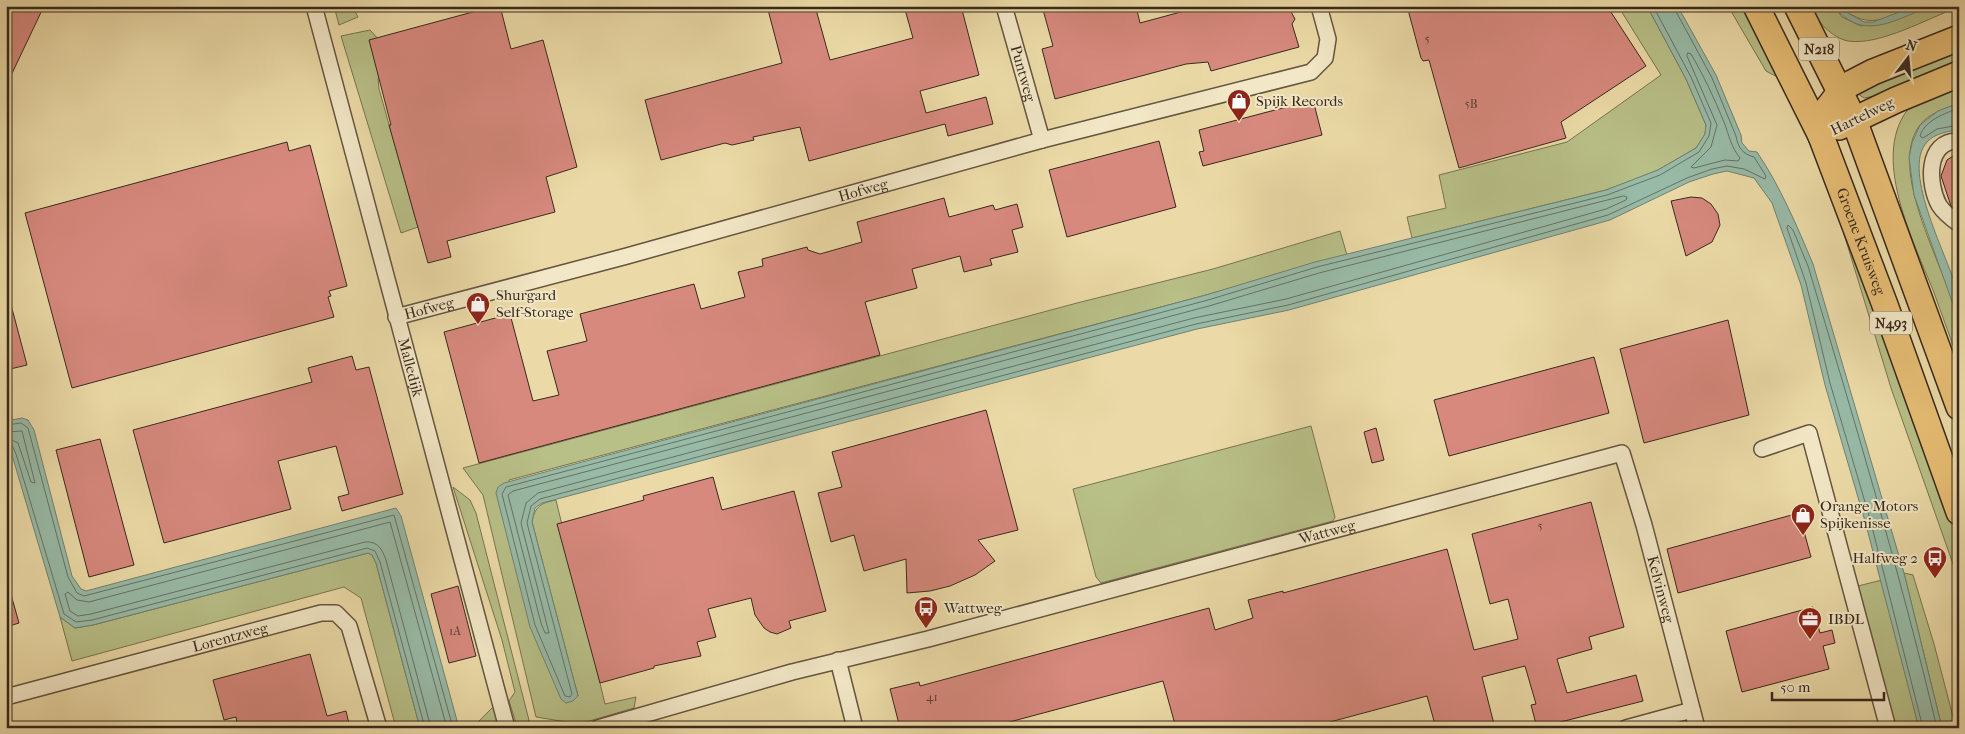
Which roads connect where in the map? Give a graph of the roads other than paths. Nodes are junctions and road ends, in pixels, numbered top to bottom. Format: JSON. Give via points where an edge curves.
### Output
{"nodes":[{"id":1,"x":314,"y":6,"type":"edge"},
{"id":2,"x":1004,"y":6,"type":"edge"},
{"id":3,"x":1319,"y":6,"type":"edge"},
{"id":4,"x":1756,"y":6,"type":"edge"},
{"id":5,"x":1797,"y":6,"type":"edge"},
{"id":6,"x":1959,"y":38,"type":"edge"},
{"id":7,"x":1959,"y":74,"type":"edge"},
{"id":8,"x":1839,"y":92,"type":"junction"},
{"id":9,"x":1854,"y":120,"type":"junction"},
{"id":10,"x":1821,"y":136,"type":"junction"},
{"id":11,"x":1042,"y":140,"type":"junction"},
{"id":12,"x":1959,"y":141,"type":"edge"},
{"id":13,"x":1959,"y":224,"type":"edge"},
{"id":14,"x":396,"y":317,"type":"junction"},
{"id":15,"x":1959,"y":408,"type":"edge"},
{"id":16,"x":1762,"y":449,"type":"dead end"},
{"id":17,"x":1622,"y":453,"type":"joint"},
{"id":18,"x":1959,"y":512,"type":"edge"},
{"id":19,"x":838,"y":660,"type":"junction"},
{"id":20,"x":6,"y":696,"type":"edge"},
{"id":21,"x":1692,"y":710,"type":"junction"},
{"id":22,"x":379,"y":728,"type":"edge"},
{"id":23,"x":507,"y":728,"type":"edge"},
{"id":24,"x":598,"y":728,"type":"edge"},
{"id":25,"x":855,"y":728,"type":"edge"},
{"id":26,"x":1626,"y":728,"type":"edge"},
{"id":27,"x":1696,"y":728,"type":"edge"},
{"id":28,"x":1888,"y":728,"type":"edge"}],
"edges":[{"from":1,"to":14,"type":"street","name":"Malledijk"},
{"from":2,"to":11,"type":"street","name":"Puntweg"},
{"from":3,"to":11,"type":"street","name":"Hofweg","via":[[1328,40],[1325,58],[1311,72]]},
{"from":4,"to":10,"type":"main road","name":"Groene Kruisweg","number":"N218"},
{"from":5,"to":8,"type":"main road","number":"N218"},
{"from":6,"to":8,"type":"main road","name":"Hartelweg","via":[[1856,80]]},
{"from":7,"to":9,"type":"main road","name":"Hartelweg"},
{"from":8,"to":9,"type":"main road","number":"N493"},
{"from":8,"to":10,"type":"main road","name":"Hartelweg","via":[[1827,108]]},
{"from":9,"to":10,"type":"main road","name":"Hartelweg"},
{"from":9,"to":15,"type":"main road","number":"N493"},
{"from":10,"to":18,"type":"main road","name":"Groene Kruisweg","number":"N493"},
{"from":11,"to":14,"type":"street","name":"Hofweg"},
{"from":12,"to":13,"type":"street","via":[[1950,142],[1939,150],[1931,172],[1938,204]]},
{"from":14,"to":23,"type":"street","name":"Malledijk"},
{"from":16,"to":28,"type":"street","via":[[1808,432]]},
{"from":17,"to":19,"type":"street","name":"Wattweg","via":[[928,639]]},
{"from":17,"to":21,"type":"street","name":"Kelvinweg","via":[[1644,524]]},
{"from":19,"to":24,"type":"street","name":"Wattweg"},
{"from":19,"to":25,"type":"street"},
{"from":20,"to":22,"type":"street","name":"Lorentzweg","via":[[321,613],[336,613],[349,626]]},
{"from":21,"to":26,"type":"street"},
{"from":21,"to":27,"type":"street","name":"Kelvinweg"}]}
